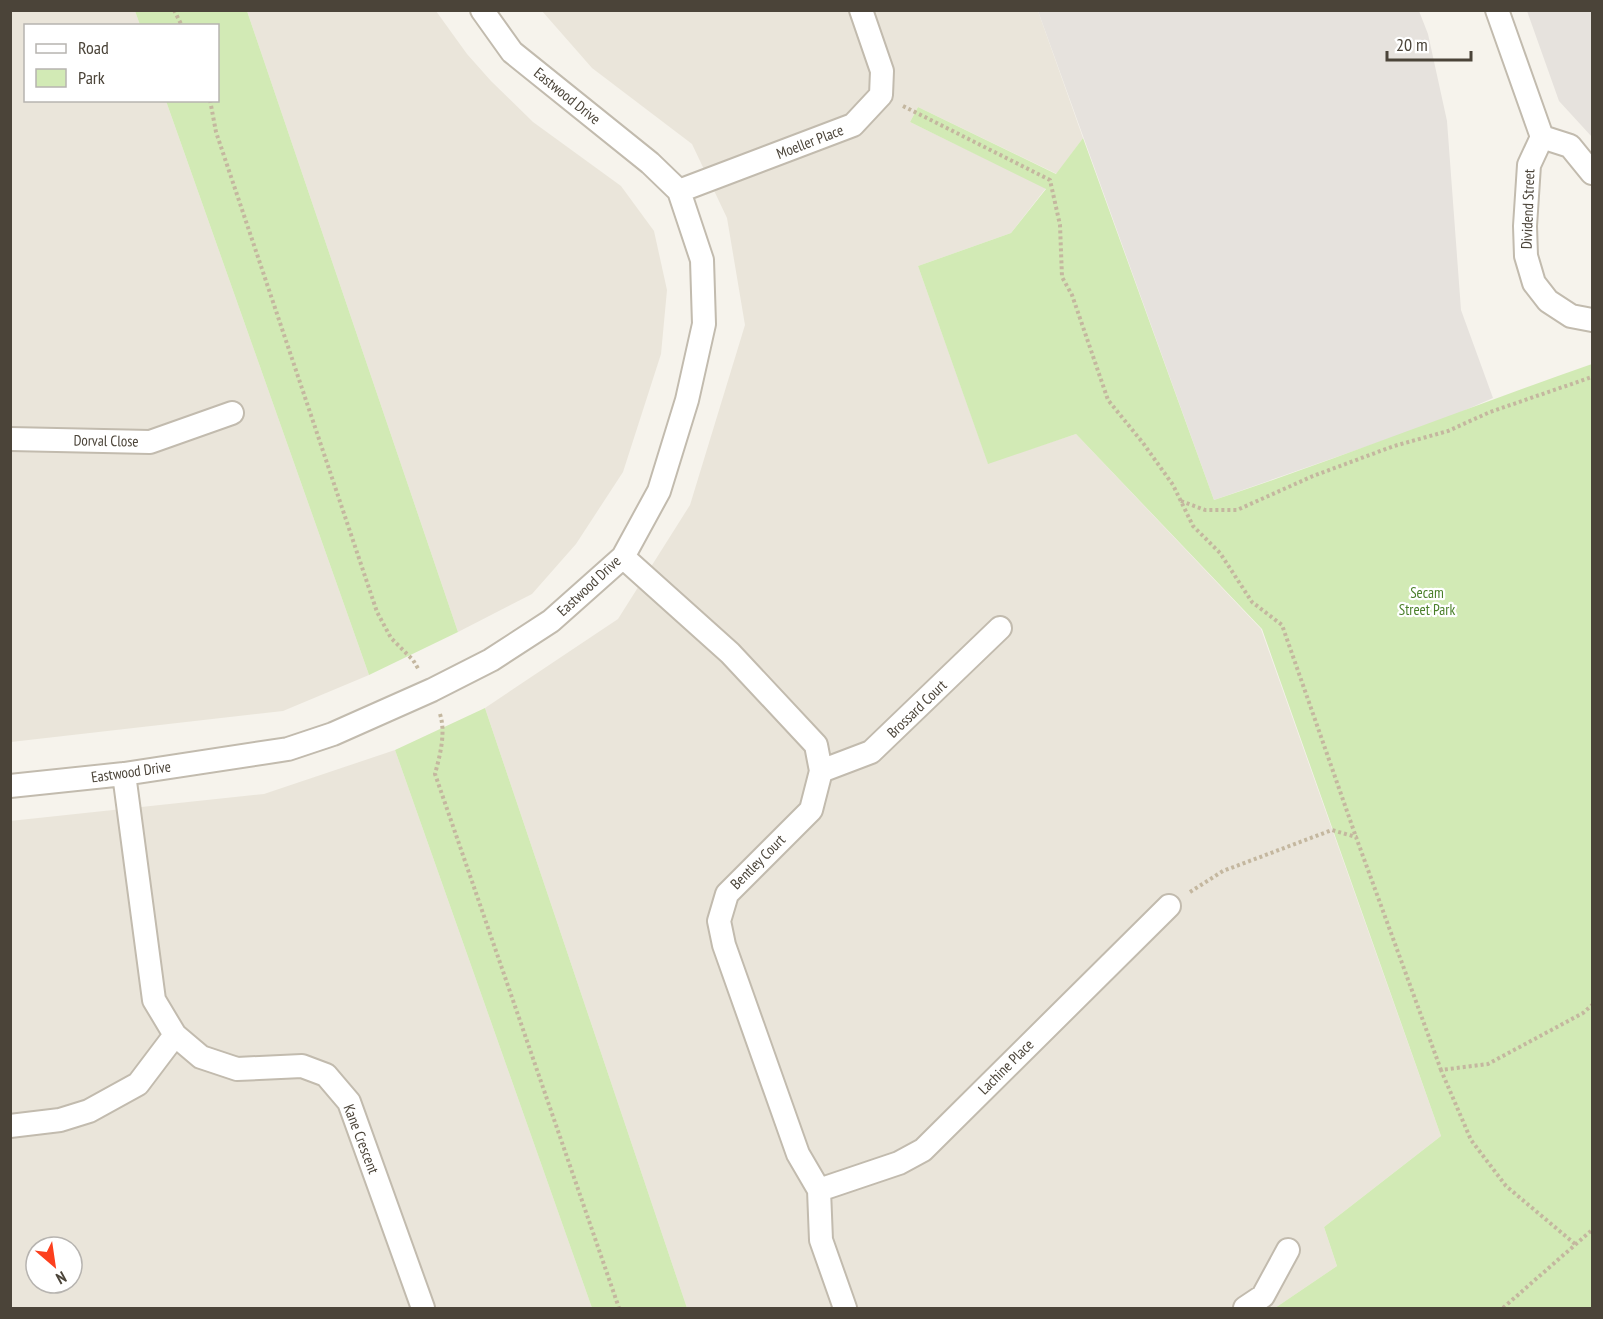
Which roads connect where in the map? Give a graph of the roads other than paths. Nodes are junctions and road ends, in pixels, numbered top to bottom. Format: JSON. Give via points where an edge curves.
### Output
{"nodes":[{"id":1,"x":483,"y":10,"type":"edge"},
{"id":2,"x":861,"y":10,"type":"edge"},
{"id":3,"x":1497,"y":10,"type":"edge"},
{"id":4,"x":1542,"y":137,"type":"junction"},
{"id":5,"x":1593,"y":173,"type":"edge"},
{"id":6,"x":678,"y":191,"type":"junction"},
{"id":7,"x":1593,"y":320,"type":"edge"},
{"id":8,"x":232,"y":413,"type":"dead end"},
{"id":9,"x":10,"y":439,"type":"edge"},
{"id":10,"x":623,"y":557,"type":"junction"},
{"id":11,"x":1000,"y":628,"type":"dead end"},
{"id":12,"x":821,"y":771,"type":"junction"},
{"id":13,"x":124,"y":774,"type":"junction"},
{"id":14,"x":10,"y":786,"type":"edge"},
{"id":15,"x":1169,"y":906,"type":"road end"},
{"id":16,"x":175,"y":1035,"type":"junction"},
{"id":17,"x":10,"y":1126,"type":"edge"},
{"id":18,"x":819,"y":1190,"type":"junction"},
{"id":19,"x":1288,"y":1250,"type":"dead end"},
{"id":20,"x":423,"y":1308,"type":"edge"},
{"id":21,"x":845,"y":1308,"type":"edge"},
{"id":22,"x":1245,"y":1308,"type":"edge"}],
"edges":[{"from":1,"to":6,"type":"street","name":"Eastwood Drive","via":[[512,52],[650,162]]},
{"from":2,"to":6,"type":"street","name":"Moeller Place","via":[[882,71],[881,95],[854,125]]},
{"from":3,"to":4,"type":"street"},
{"from":4,"to":5,"type":"street","via":[[1570,146]]},
{"from":4,"to":7,"type":"street","name":"Dividend Street","via":[[1529,165],[1526,256],[1534,283],[1548,301],[1571,316]]},
{"from":6,"to":10,"type":"street","name":"Eastwood Drive","via":[[702,260],[704,324],[687,400],[658,491]]},
{"from":8,"to":9,"type":"street","name":"Dorval Close","via":[[150,442]]},
{"from":10,"to":12,"type":"street","name":"Bentley Court","via":[[730,653],[816,745]]},
{"from":10,"to":13,"type":"street","name":"Eastwood Drive","via":[[552,621],[491,660],[333,734],[288,749]]},
{"from":11,"to":12,"type":"street","name":"Brossard Court","via":[[871,752]]},
{"from":12,"to":18,"type":"street","name":"Bentley Court","via":[[811,810],[727,894],[719,921],[798,1154]]},
{"from":13,"to":14,"type":"street","name":"Eastwood Drive"},
{"from":13,"to":16,"type":"street","name":"Kane Crescent","via":[[154,1000]]},
{"from":15,"to":18,"type":"street","name":"Lachine Place","via":[[923,1150],[899,1163]]},
{"from":16,"to":17,"type":"street","via":[[138,1084],[109,1100],[60,1120]]},
{"from":16,"to":20,"type":"street","name":"Kane Crescent","via":[[201,1057],[237,1069],[302,1066],[326,1075],[349,1101]]},
{"from":18,"to":21,"type":"street","name":"Bentley Court","via":[[821,1240]]},
{"from":19,"to":22,"type":"street","via":[[1263,1296]]}]}
